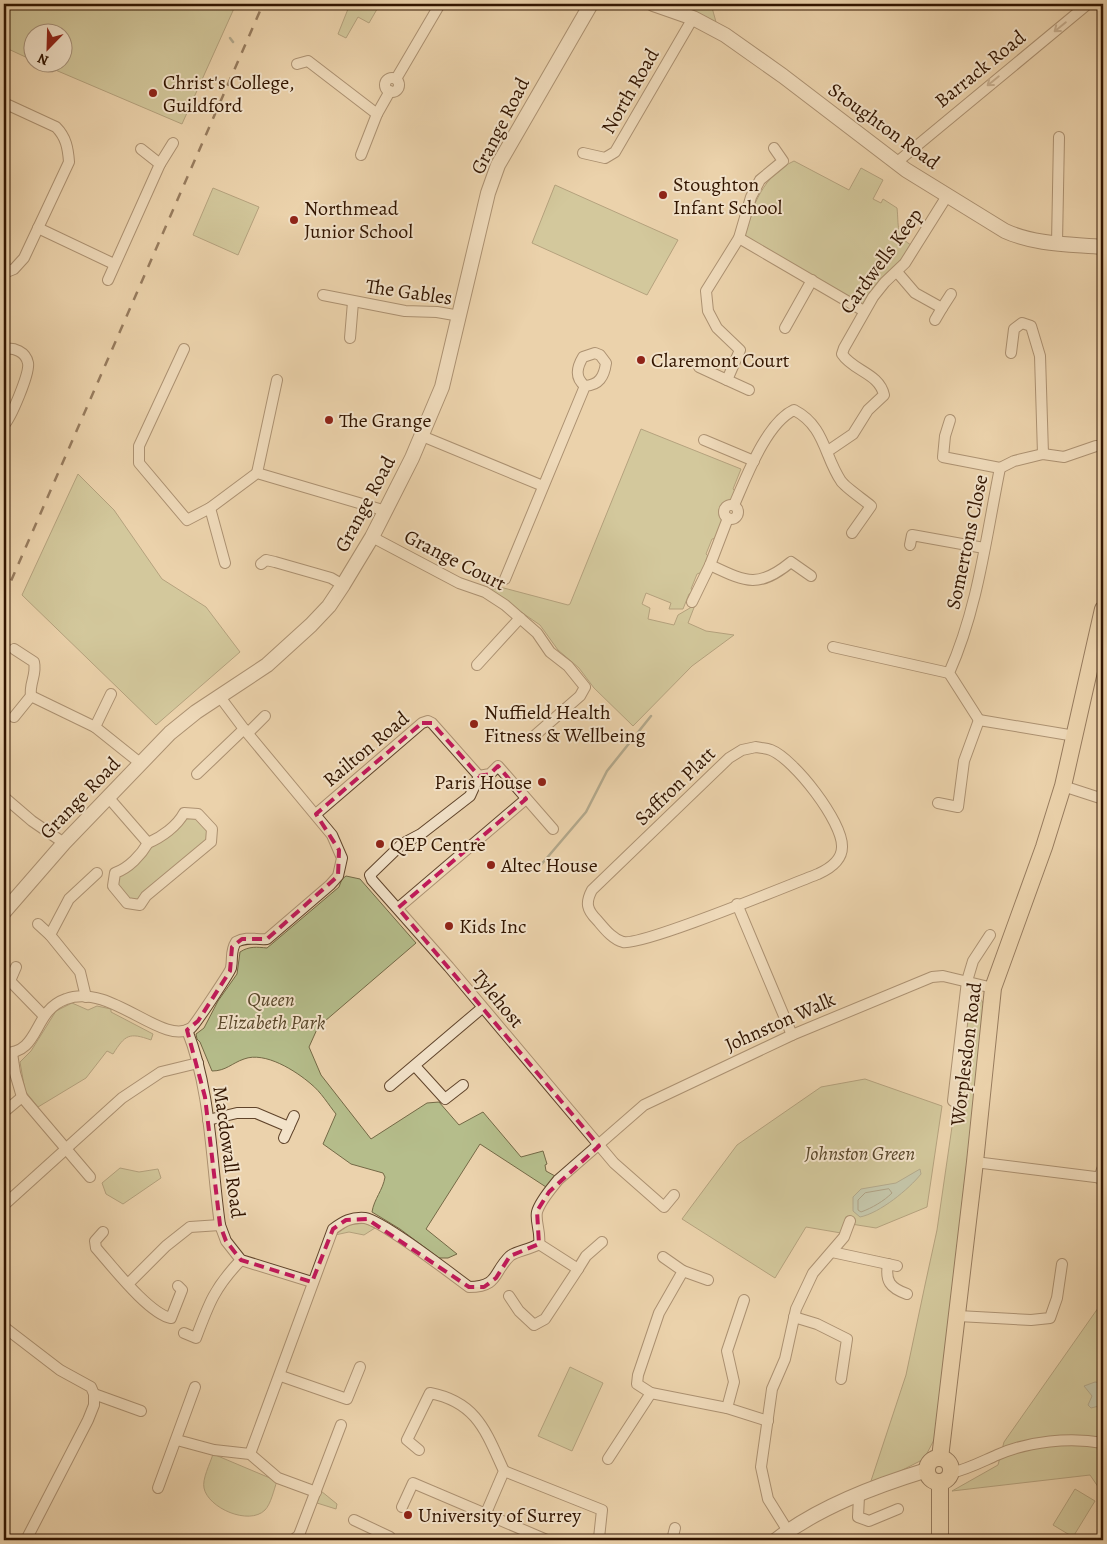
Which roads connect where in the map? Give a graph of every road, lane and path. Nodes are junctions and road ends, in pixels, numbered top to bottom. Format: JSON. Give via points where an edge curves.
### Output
{"nodes":[{"id":1,"x":440,"y":4,"type":"edge"},
{"id":2,"x":591,"y":4,"type":"edge"},
{"id":3,"x":653,"y":4,"type":"edge"},
{"id":4,"x":1088,"y":4,"type":"edge"},
{"id":5,"x":692,"y":18,"type":"junction"},
{"id":6,"x":297,"y":64,"type":"dead end"},
{"id":7,"x":4,"y":103,"type":"edge"},
{"id":8,"x":377,"y":114,"type":"junction"},
{"id":9,"x":1059,"y":137,"type":"dead end"},
{"id":10,"x":173,"y":143,"type":"dead end"},
{"id":11,"x":774,"y":148,"type":"dead end"},
{"id":12,"x":141,"y":149,"type":"dead end"},
{"id":13,"x":583,"y":153,"type":"dead end"},
{"id":14,"x":361,"y":155,"type":"dead end"},
{"id":15,"x":896,"y":163,"type":"junction"},
{"id":16,"x":160,"y":164,"type":"junction"},
{"id":17,"x":947,"y":196,"type":"junction"},
{"id":18,"x":38,"y":228,"type":"junction"},
{"id":19,"x":739,"y":238,"type":"junction"},
{"id":20,"x":1057,"y":243,"type":"junction"},
{"id":21,"x":1103,"y":247,"type":"edge"},
{"id":22,"x":114,"y":264,"type":"junction"},
{"id":23,"x":897,"y":272,"type":"junction"},
{"id":24,"x":4,"y":273,"type":"edge"},
{"id":25,"x":108,"y":280,"type":"dead end"},
{"id":26,"x":812,"y":280,"type":"junction"},
{"id":27,"x":951,"y":294,"type":"dead end"},
{"id":28,"x":323,"y":295,"type":"dead end"},
{"id":29,"x":353,"y":302,"type":"junction"},
{"id":30,"x":942,"y":308,"type":"junction"},
{"id":31,"x":864,"y":311,"type":"junction"},
{"id":32,"x":460,"y":316,"type":"junction"},
{"id":33,"x":935,"y":320,"type":"dead end"},
{"id":34,"x":785,"y":328,"type":"dead end"},
{"id":35,"x":350,"y":338,"type":"dead end"},
{"id":36,"x":4,"y":349,"type":"edge"},
{"id":37,"x":184,"y":349,"type":"dead end"},
{"id":38,"x":1011,"y":353,"type":"dead end"},
{"id":39,"x":699,"y":367,"type":"dead end"},
{"id":40,"x":277,"y":380,"type":"dead end"},
{"id":41,"x":727,"y":380,"type":"junction"},
{"id":42,"x":585,"y":386,"type":"dead end"},
{"id":43,"x":749,"y":390,"type":"dead end"},
{"id":44,"x":950,"y":420,"type":"dead end"},
{"id":45,"x":4,"y":425,"type":"edge"},
{"id":46,"x":422,"y":436,"type":"junction"},
{"id":47,"x":704,"y":440,"type":"dead end"},
{"id":48,"x":1103,"y":446,"type":"edge"},
{"id":49,"x":828,"y":451,"type":"junction"},
{"id":50,"x":1044,"y":454,"type":"junction"},
{"id":51,"x":754,"y":461,"type":"junction"},
{"id":52,"x":1000,"y":468,"type":"junction"},
{"id":53,"x":257,"y":473,"type":"junction"},
{"id":54,"x":543,"y":486,"type":"junction"},
{"id":55,"x":210,"y":508,"type":"junction"},
{"id":56,"x":386,"y":511,"type":"junction"},
{"id":57,"x":852,"y":533,"type":"dead end"},
{"id":58,"x":372,"y":537,"type":"junction"},
{"id":59,"x":910,"y":545,"type":"dead end"},
{"id":60,"x":984,"y":548,"type":"junction"},
{"id":61,"x":225,"y":563,"type":"dead end"},
{"id":62,"x":261,"y":564,"type":"dead end"},
{"id":63,"x":710,"y":565,"type":"junction"},
{"id":64,"x":811,"y":576,"type":"dead end"},
{"id":65,"x":505,"y":579,"type":"dead end"},
{"id":66,"x":343,"y":585,"type":"junction"},
{"id":67,"x":692,"y":602,"type":"dead end"},
{"id":68,"x":1103,"y":609,"type":"edge"},
{"id":69,"x":520,"y":618,"type":"junction"},
{"id":70,"x":1101,"y":636,"type":"edge"},
{"id":71,"x":834,"y":647,"type":"dead end"},
{"id":72,"x":14,"y":649,"type":"dead end"},
{"id":73,"x":477,"y":665,"type":"dead end"},
{"id":74,"x":949,"y":673,"type":"junction"},
{"id":75,"x":111,"y":694,"type":"dead end"},
{"id":76,"x":31,"y":696,"type":"junction"},
{"id":77,"x":220,"y":697,"type":"junction"},
{"id":78,"x":266,"y":716,"type":"dead end"},
{"id":79,"x":14,"y":717,"type":"dead end"},
{"id":80,"x":979,"y":720,"type":"junction"},
{"id":81,"x":95,"y":727,"type":"junction"},
{"id":82,"x":246,"y":731,"type":"junction"},
{"id":83,"x":1074,"y":736,"type":"junction"},
{"id":84,"x":533,"y":737,"type":"dead end"},
{"id":85,"x":140,"y":763,"type":"junction"},
{"id":86,"x":196,"y":774,"type":"dead end"},
{"id":87,"x":479,"y":776,"type":"junction"},
{"id":88,"x":1063,"y":786,"type":"junction"},
{"id":89,"x":4,"y":797,"type":"edge"},
{"id":90,"x":108,"y":798,"type":"junction"},
{"id":91,"x":526,"y":799,"type":"junction"},
{"id":92,"x":1103,"y":799,"type":"edge"},
{"id":93,"x":938,"y":803,"type":"dead end"},
{"id":94,"x":316,"y":814,"type":"junction"},
{"id":95,"x":553,"y":830,"type":"dead end"},
{"id":96,"x":148,"y":842,"type":"junction"},
{"id":97,"x":64,"y":843,"type":"junction"},
{"id":98,"x":97,"y":872,"type":"dead end"},
{"id":99,"x":737,"y":904,"type":"junction"},
{"id":100,"x":398,"y":908,"type":"junction"},
{"id":101,"x":4,"y":912,"type":"edge"},
{"id":102,"x":38,"y":924,"type":"dead end"},
{"id":103,"x":50,"y":935,"type":"junction"},
{"id":104,"x":990,"y":935,"type":"dead end"},
{"id":105,"x":16,"y":966,"type":"dead end"},
{"id":106,"x":967,"y":981,"type":"junction"},
{"id":107,"x":993,"y":988,"type":"junction"},
{"id":108,"x":86,"y":997,"type":"junction"},
{"id":109,"x":482,"y":1008,"type":"junction"},
{"id":110,"x":44,"y":1016,"type":"junction"},
{"id":111,"x":187,"y":1030,"type":"junction"},
{"id":112,"x":792,"y":1036,"type":"junction"},
{"id":113,"x":8,"y":1053,"type":"edge"},
{"id":114,"x":198,"y":1063,"type":"junction"},
{"id":115,"x":415,"y":1066,"type":"junction"},
{"id":116,"x":463,"y":1085,"type":"dead end"},
{"id":117,"x":390,"y":1086,"type":"dead end"},
{"id":118,"x":22,"y":1096,"type":"junction"},
{"id":119,"x":953,"y":1100,"type":"dead end"},
{"id":120,"x":4,"y":1112,"type":"edge"},
{"id":121,"x":294,"y":1116,"type":"dead end"},
{"id":122,"x":208,"y":1120,"type":"junction"},
{"id":123,"x":289,"y":1127,"type":"junction"},
{"id":124,"x":284,"y":1138,"type":"dead end"},
{"id":125,"x":599,"y":1146,"type":"junction"},
{"id":126,"x":68,"y":1147,"type":"junction"},
{"id":127,"x":976,"y":1162,"type":"junction"},
{"id":128,"x":1103,"y":1167,"type":"edge"},
{"id":129,"x":90,"y":1177,"type":"dead end"},
{"id":130,"x":1101,"y":1178,"type":"edge"},
{"id":131,"x":674,"y":1194,"type":"dead end"},
{"id":132,"x":4,"y":1205,"type":"edge"},
{"id":133,"x":850,"y":1221,"type":"dead end"},
{"id":134,"x":220,"y":1224,"type":"junction"},
{"id":135,"x":103,"y":1232,"type":"dead end"},
{"id":136,"x":602,"y":1242,"type":"dead end"},
{"id":137,"x":539,"y":1244,"type":"junction"},
{"id":138,"x":832,"y":1252,"type":"junction"},
{"id":139,"x":663,"y":1257,"type":"dead end"},
{"id":140,"x":241,"y":1260,"type":"junction"},
{"id":141,"x":1062,"y":1264,"type":"dead end"},
{"id":142,"x":578,"y":1269,"type":"junction"},
{"id":143,"x":683,"y":1271,"type":"junction"},
{"id":144,"x":708,"y":1280,"type":"dead end"},
{"id":145,"x":312,"y":1282,"type":"junction"},
{"id":146,"x":128,"y":1284,"type":"junction"},
{"id":147,"x":178,"y":1286,"type":"dead end"},
{"id":148,"x":907,"y":1294,"type":"dead end"},
{"id":149,"x":509,"y":1296,"type":"dead end"},
{"id":150,"x":744,"y":1300,"type":"dead end"},
{"id":151,"x":958,"y":1316,"type":"junction"},
{"id":152,"x":794,"y":1317,"type":"junction"},
{"id":153,"x":4,"y":1327,"type":"edge"},
{"id":154,"x":184,"y":1333,"type":"dead end"},
{"id":155,"x":360,"y":1367,"type":"dead end"},
{"id":156,"x":280,"y":1376,"type":"junction"},
{"id":157,"x":841,"y":1379,"type":"dead end"},
{"id":158,"x":194,"y":1387,"type":"dead end"},
{"id":159,"x":651,"y":1393,"type":"junction"},
{"id":160,"x":94,"y":1394,"type":"junction"},
{"id":161,"x":727,"y":1408,"type":"junction"},
{"id":162,"x":141,"y":1411,"type":"dead end"},
{"id":163,"x":768,"y":1421,"type":"junction"},
{"id":164,"x":341,"y":1425,"type":"dead end"},
{"id":165,"x":176,"y":1440,"type":"junction"},
{"id":166,"x":1103,"y":1444,"type":"edge"},
{"id":167,"x":418,"y":1450,"type":"dead end"},
{"id":168,"x":250,"y":1454,"type":"junction"},
{"id":169,"x":940,"y":1458,"type":"junction"},
{"id":170,"x":608,"y":1459,"type":"dead end"},
{"id":171,"x":504,"y":1470,"type":"junction"},
{"id":172,"x":927,"y":1470,"type":"junction"},
{"id":173,"x":946,"y":1478,"type":"junction"},
{"id":174,"x":158,"y":1488,"type":"dead end"},
{"id":175,"x":316,"y":1492,"type":"junction"},
{"id":176,"x":859,"y":1496,"type":"junction"},
{"id":177,"x":402,"y":1508,"type":"dead end"},
{"id":178,"x":898,"y":1510,"type":"dead end"},
{"id":179,"x":486,"y":1513,"type":"junction"},
{"id":180,"x":354,"y":1520,"type":"dead end"},
{"id":181,"x":674,"y":1528,"type":"dead end"},
{"id":182,"x":788,"y":1531,"type":"junction"},
{"id":183,"x":536,"y":1538,"type":"edge"},
{"id":184,"x":599,"y":1538,"type":"dead end"},
{"id":185,"x":392,"y":1539,"type":"edge"},
{"id":186,"x":26,"y":1540,"type":"edge"},
{"id":187,"x":293,"y":1540,"type":"edge"},
{"id":188,"x":547,"y":1540,"type":"edge"},
{"id":189,"x":672,"y":1540,"type":"edge"},
{"id":190,"x":776,"y":1540,"type":"edge"},
{"id":191,"x":940,"y":1540,"type":"edge"}],
"edges":[{"from":1,"to":8,"type":"street","via":[[396,79],[387,81],[390,91]]},
{"from":2,"to":32,"type":"street","name":"Grange Road","via":[[498,165],[488,193]]},
{"from":3,"to":5,"type":"street","name":"Stoughton Road"},
{"from":4,"to":15,"type":"street","name":"Barrack Road","one_way":true},
{"from":5,"to":13,"type":"street","name":"North Road","via":[[614,152],[605,158]]},
{"from":5,"to":15,"type":"street","name":"Stoughton Road","via":[[726,35],[750,52]]},
{"from":6,"to":8,"type":"street","via":[[308,61]]},
{"from":7,"to":18,"type":"street","via":[[56,127],[68,147],[69,162]]},
{"from":8,"to":14,"type":"street"},
{"from":9,"to":20,"type":"street"},
{"from":10,"to":16,"type":"street"},
{"from":11,"to":19,"type":"street","via":[[783,161],[760,180],[751,197]]},
{"from":12,"to":16,"type":"street"},
{"from":15,"to":17,"type":"street","name":"Stoughton Road"},
{"from":16,"to":22,"type":"street"},
{"from":17,"to":20,"type":"street","name":"Stoughton Road","via":[[1022,239]]},
{"from":17,"to":23,"type":"street","name":"Cardwells Keep"},
{"from":18,"to":22,"type":"street"},
{"from":18,"to":24,"type":"street","via":[[24,258],[14,269]]},
{"from":19,"to":26,"type":"street"},
{"from":19,"to":41,"type":"street","via":[[706,291],[708,311],[717,328],[740,350]]},
{"from":20,"to":21,"type":"street","name":"Stoughton Road"},
{"from":22,"to":25,"type":"street"},
{"from":23,"to":30,"type":"street","via":[[915,293]]},
{"from":23,"to":31,"type":"street","name":"Cardwells Keep","via":[[884,282]]},
{"from":26,"to":31,"type":"street"},
{"from":26,"to":34,"type":"street"},
{"from":27,"to":30,"type":"street"},
{"from":28,"to":29,"type":"street","name":"The Gables"},
{"from":29,"to":32,"type":"street","name":"The Gables"},
{"from":29,"to":35,"type":"street","name":"The Gables"},
{"from":30,"to":33,"type":"street"},
{"from":31,"to":49,"type":"street","name":"Cardwells Keep","via":[[842,354],[872,376],[884,395],[868,410],[853,434]]},
{"from":32,"to":46,"type":"street","name":"Grange Road","via":[[442,387]]},
{"from":36,"to":45,"type":"street","via":[[16,349],[28,364],[27,375]]},
{"from":37,"to":55,"type":"street","via":[[139,446],[139,463],[187,520]]},
{"from":38,"to":50,"type":"street","via":[[1014,328],[1022,323],[1031,326],[1040,356]]},
{"from":39,"to":41,"type":"street"},
{"from":40,"to":53,"type":"street"},
{"from":41,"to":43,"type":"street"},
{"from":42,"to":54,"type":"street"},
{"from":44,"to":52,"type":"street","via":[[944,457]]},
{"from":46,"to":54,"type":"street"},
{"from":46,"to":56,"type":"street","name":"Grange Road"},
{"from":47,"to":51,"type":"street"},
{"from":48,"to":50,"type":"street","name":"Somertons Close","via":[[1064,457]]},
{"from":49,"to":51,"type":"street","via":[[805,416],[794,410],[781,420]]},
{"from":49,"to":57,"type":"street","via":[[841,482],[871,506]]},
{"from":50,"to":52,"type":"street","name":"Somertons Close"},
{"from":51,"to":63,"type":"street","via":[[734,505],[724,509],[728,518]]},
{"from":52,"to":60,"type":"street","name":"Somertons Close"},
{"from":53,"to":55,"type":"street"},
{"from":53,"to":56,"type":"street"},
{"from":54,"to":65,"type":"street"},
{"from":55,"to":61,"type":"street"},
{"from":56,"to":58,"type":"street","name":"Grange Road"},
{"from":58,"to":66,"type":"street","name":"Grange Road"},
{"from":58,"to":69,"type":"street","name":"Grange Court","via":[[485,592]]},
{"from":59,"to":60,"type":"street","via":[[912,536]]},
{"from":60,"to":74,"type":"street","name":"Somertons Close","via":[[962,644]]},
{"from":62,"to":66,"type":"street","via":[[266,560],[275,562],[331,578]]},
{"from":63,"to":64,"type":"street","via":[[746,580],[766,579],[791,562]]},
{"from":63,"to":67,"type":"street"},
{"from":66,"to":77,"type":"street","name":"Grange Road","via":[[329,606],[280,654]]},
{"from":68,"to":70,"type":"main road","name":"Worplesdon Road"},
{"from":69,"to":73,"type":"street"},
{"from":69,"to":84,"type":"street","name":"Grange Court","via":[[585,687],[580,696]]},
{"from":70,"to":83,"type":"main road","name":"Worplesdon Road"},
{"from":71,"to":74,"type":"street"},
{"from":72,"to":76,"type":"street","via":[[34,662],[36,671],[30,688]]},
{"from":74,"to":80,"type":"street"},
{"from":75,"to":81,"type":"street"},
{"from":76,"to":79,"type":"street"},
{"from":76,"to":81,"type":"street"},
{"from":77,"to":82,"type":"street","name":"Railton Road"},
{"from":77,"to":85,"type":"street","name":"Grange Road","via":[[170,733]]},
{"from":78,"to":82,"type":"street"},
{"from":80,"to":83,"type":"street"},
{"from":80,"to":93,"type":"street","via":[[964,761],[958,807]]},
{"from":81,"to":85,"type":"street"},
{"from":82,"to":86,"type":"street"},
{"from":82,"to":94,"type":"street","name":"Railton Road"},
{"from":83,"to":88,"type":"main road","name":"Worplesdon Road"},
{"from":85,"to":90,"type":"street","name":"Grange Road"},
{"from":87,"to":91,"type":"street","via":[[490,774],[498,766]]},
{"from":87,"to":94,"type":"street","name":"Railton Road","via":[[432,723],[422,722]]},
{"from":87,"to":100,"type":"street","name":"Tylehost","via":[[470,796],[421,834],[402,844],[370,875]]},
{"from":88,"to":92,"type":"street"},
{"from":88,"to":107,"type":"main road","name":"Worplesdon Road"},
{"from":89,"to":97,"type":"street"},
{"from":90,"to":96,"type":"street"},
{"from":90,"to":97,"type":"street","name":"Grange Road"},
{"from":91,"to":95,"type":"street"},
{"from":91,"to":100,"type":"street"},
{"from":94,"to":111,"type":"street","name":"Railton Road","via":[[332,835],[342,858],[338,876],[267,939],[250,938],[236,942],[231,953],[230,971],[198,1021]]},
{"from":96,"to":96,"type":"street","via":[[158,839],[184,813],[198,814],[212,829],[211,842],[140,904],[127,903],[113,886],[115,873],[123,870]]},
{"from":97,"to":101,"type":"street","name":"Grange Road"},
{"from":98,"to":103,"type":"street","via":[[70,899]]},
{"from":99,"to":99,"type":"street","name":"Saffron Platt","via":[[633,942],[623,942],[612,936],[588,910],[587,899],[592,890],[729,758],[742,750],[756,747],[771,750],[785,759],[806,782],[825,807],[838,831],[842,847],[838,860],[829,869]]},
{"from":99,"to":112,"type":"street"},
{"from":100,"to":109,"type":"street","name":"Tylehost"},
{"from":102,"to":103,"type":"street"},
{"from":103,"to":108,"type":"street","via":[[80,972]]},
{"from":104,"to":106,"type":"street","via":[[973,961]]},
{"from":105,"to":110,"type":"street","via":[[10,981]]},
{"from":106,"to":107,"type":"street","name":"Johnston Walk"},
{"from":106,"to":112,"type":"street","name":"Johnston Walk","via":[[932,977]]},
{"from":106,"to":119,"type":"street"},
{"from":107,"to":127,"type":"main road","name":"Worplesdon Road"},
{"from":108,"to":110,"type":"street","via":[[66,998]]},
{"from":108,"to":111,"type":"street","via":[[121,1005],[167,1031]]},
{"from":109,"to":115,"type":"street"},
{"from":109,"to":125,"type":"street","name":"Tylehost"},
{"from":110,"to":113,"type":"street","via":[[25,1048]]},
{"from":111,"to":114,"type":"street","name":"Macdowall Road"},
{"from":112,"to":125,"type":"street","name":"Johnston Walk","via":[[644,1105]]},
{"from":113,"to":118,"type":"street"},
{"from":114,"to":122,"type":"street","name":"Macdowall Road"},
{"from":114,"to":126,"type":"street","via":[[161,1072],[129,1093]]},
{"from":115,"to":116,"type":"street","via":[[445,1099]]},
{"from":115,"to":117,"type":"street"},
{"from":118,"to":120,"type":"street"},
{"from":118,"to":126,"type":"street"},
{"from":121,"to":123,"type":"street"},
{"from":122,"to":123,"type":"street","via":[[237,1113],[256,1113]]},
{"from":122,"to":134,"type":"street","name":"Macdowall Road"},
{"from":123,"to":124,"type":"street"},
{"from":125,"to":131,"type":"street","via":[[664,1207]]},
{"from":125,"to":137,"type":"street","name":"Johnston Walk","via":[[558,1180],[549,1192],[538,1212]]},
{"from":126,"to":129,"type":"street"},
{"from":126,"to":132,"type":"street"},
{"from":127,"to":130,"type":"street"},
{"from":127,"to":151,"type":"main road","name":"Worplesdon Road"},
{"from":128,"to":130,"type":"street"},
{"from":133,"to":138,"type":"street","via":[[844,1237]]},
{"from":134,"to":140,"type":"street","name":"Macdowall Road","via":[[226,1241]]},
{"from":134,"to":146,"type":"street","via":[[190,1227]]},
{"from":135,"to":146,"type":"street","via":[[95,1241],[96,1248]]},
{"from":136,"to":142,"type":"street","via":[[586,1256]]},
{"from":137,"to":142,"type":"street"},
{"from":137,"to":145,"type":"street","via":[[510,1256],[496,1278],[484,1287],[469,1287],[377,1222],[355,1218],[333,1229]]},
{"from":138,"to":148,"type":"street","via":[[892,1265],[888,1281],[894,1289]]},
{"from":138,"to":152,"type":"street","via":[[813,1273]]},
{"from":139,"to":143,"type":"street"},
{"from":140,"to":145,"type":"street"},
{"from":140,"to":154,"type":"street","via":[[213,1296],[196,1338]]},
{"from":141,"to":151,"type":"street","via":[[1050,1318]]},
{"from":142,"to":149,"type":"street","via":[[545,1319],[534,1325]]},
{"from":143,"to":144,"type":"street"},
{"from":143,"to":159,"type":"street","via":[[659,1313],[638,1375],[637,1384]]},
{"from":145,"to":156,"type":"street"},
{"from":146,"to":147,"type":"street","via":[[161,1316],[171,1318],[182,1290]]},
{"from":150,"to":161,"type":"street","via":[[727,1351],[734,1382]]},
{"from":151,"to":169,"type":"main road","name":"Worplesdon Road"},
{"from":152,"to":157,"type":"street","via":[[847,1339]]},
{"from":152,"to":163,"type":"street","via":[[785,1359],[772,1388]]},
{"from":153,"to":160,"type":"street","via":[[60,1370],[91,1387]]},
{"from":155,"to":156,"type":"street","via":[[347,1399]]},
{"from":156,"to":168,"type":"street"},
{"from":158,"to":165,"type":"street"},
{"from":159,"to":161,"type":"street"},
{"from":159,"to":170,"type":"street"},
{"from":160,"to":162,"type":"street"},
{"from":160,"to":186,"type":"street","via":[[88,1420]]},
{"from":161,"to":163,"type":"street"},
{"from":163,"to":182,"type":"street","via":[[761,1468],[768,1499]]},
{"from":164,"to":175,"type":"street"},
{"from":165,"to":168,"type":"street","via":[[214,1450]]},
{"from":165,"to":174,"type":"street"},
{"from":166,"to":173,"type":"street","via":[[1084,1440],[1022,1446]]},
{"from":167,"to":171,"type":"street","via":[[407,1440],[430,1393],[441,1395],[464,1406],[482,1424]]},
{"from":168,"to":175,"type":"street","via":[[278,1478]]},
{"from":169,"to":172,"type":"main road","via":[[930,1462]]},
{"from":169,"to":173,"type":"main road","via":[[950,1465]]},
{"from":171,"to":179,"type":"street"},
{"from":171,"to":184,"type":"street","via":[[602,1510]]},
{"from":172,"to":173,"type":"main road","via":[[931,1479]]},
{"from":172,"to":176,"type":"street"},
{"from":173,"to":191,"type":"main road"},
{"from":175,"to":187,"type":"street","via":[[299,1535]]},
{"from":176,"to":178,"type":"street","via":[[858,1517],[869,1521]]},
{"from":176,"to":182,"type":"street"},
{"from":177,"to":179,"type":"street","via":[[413,1483]]},
{"from":179,"to":183,"type":"street"},
{"from":180,"to":185,"type":"street"},
{"from":181,"to":189,"type":"street"},
{"from":182,"to":190,"type":"street"},
{"from":183,"to":188,"type":"street"}]}
